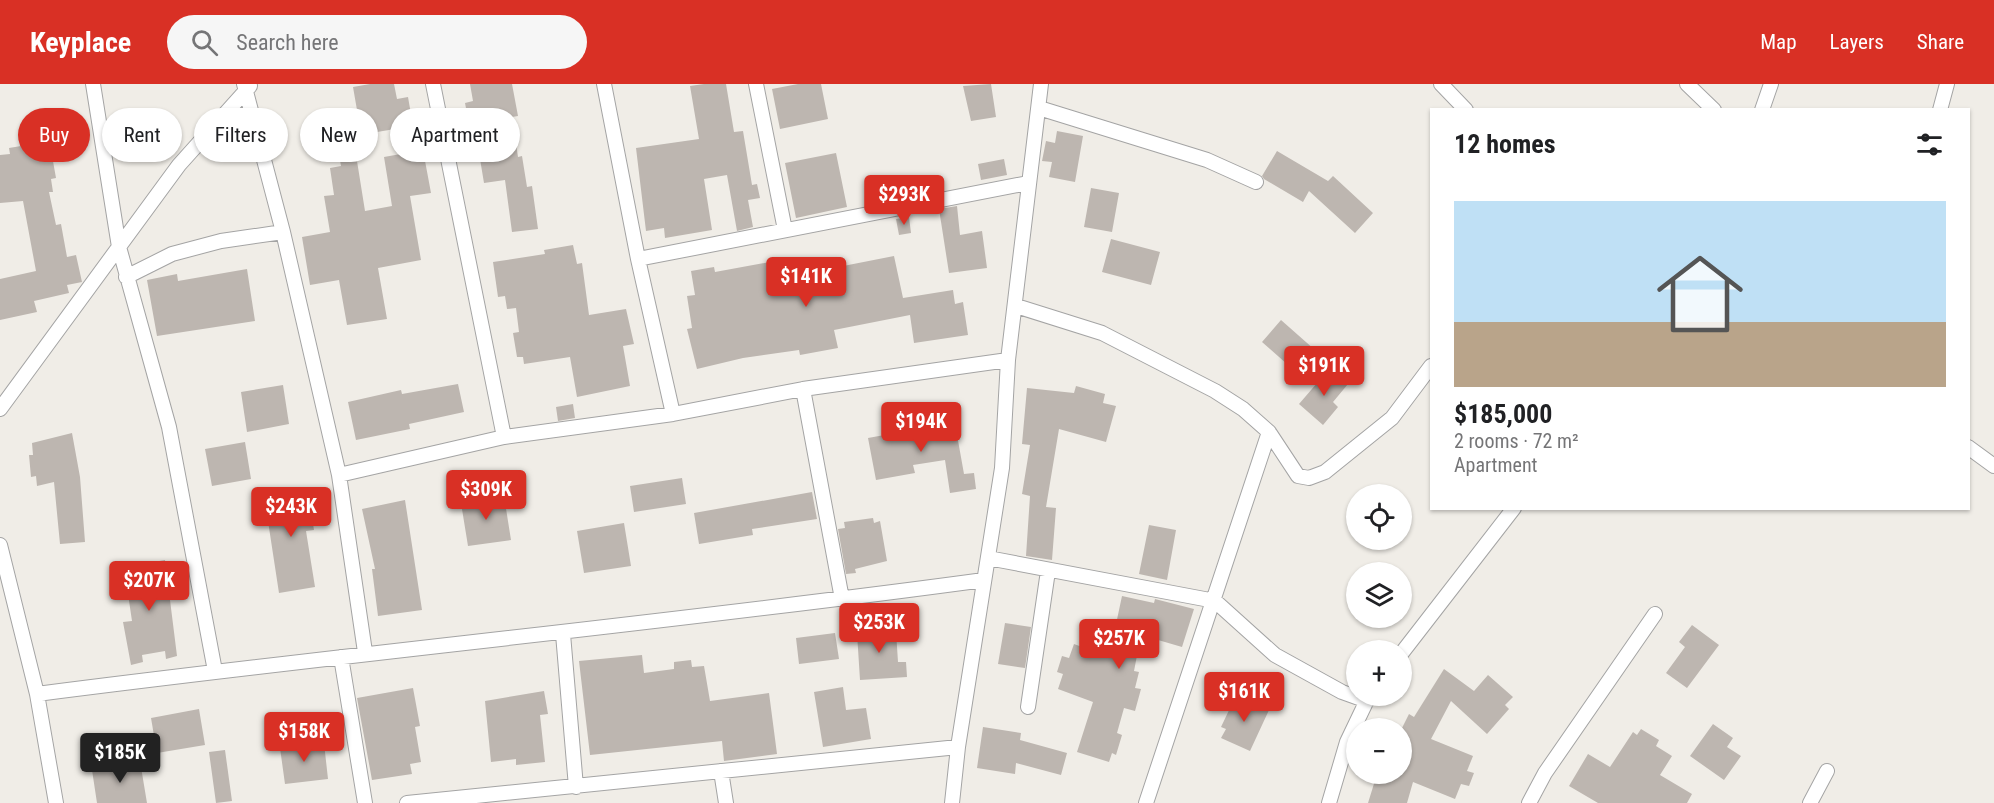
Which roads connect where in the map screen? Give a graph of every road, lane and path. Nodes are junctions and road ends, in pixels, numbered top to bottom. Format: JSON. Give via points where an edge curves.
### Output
{"nodes":[{"id":1,"x":93,"y":84,"type":"edge"},
{"id":2,"x":433,"y":84,"type":"edge"},
{"id":3,"x":604,"y":84,"type":"edge"},
{"id":4,"x":756,"y":84,"type":"edge"},
{"id":5,"x":1041,"y":84,"type":"edge"},
{"id":6,"x":1441,"y":84,"type":"edge"},
{"id":7,"x":1687,"y":84,"type":"edge"},
{"id":8,"x":1771,"y":84,"type":"edge"},
{"id":9,"x":1947,"y":84,"type":"edge"},
{"id":10,"x":247,"y":86,"type":"edge"},
{"id":11,"x":1039,"y":108,"type":"junction"},
{"id":12,"x":1464,"y":108,"type":"edge"},
{"id":13,"x":1712,"y":108,"type":"edge"},
{"id":14,"x":1763,"y":108,"type":"edge"},
{"id":15,"x":1941,"y":108,"type":"edge"},
{"id":16,"x":1256,"y":182,"type":"dead end"},
{"id":17,"x":1028,"y":183,"type":"junction"},
{"id":18,"x":785,"y":230,"type":"junction"},
{"id":19,"x":283,"y":232,"type":"junction"},
{"id":20,"x":119,"y":247,"type":"junction"},
{"id":21,"x":638,"y":259,"type":"junction"},
{"id":22,"x":126,"y":277,"type":"junction"},
{"id":23,"x":1016,"y":306,"type":"junction"},
{"id":24,"x":1008,"y":360,"type":"junction"},
{"id":25,"x":1430,"y":367,"type":"edge"},
{"id":26,"x":803,"y":389,"type":"junction"},
{"id":27,"x":0,"y":409,"type":"edge"},
{"id":28,"x":673,"y":414,"type":"junction"},
{"id":29,"x":1269,"y":432,"type":"junction"},
{"id":30,"x":504,"y":437,"type":"junction"},
{"id":31,"x":1970,"y":448,"type":"edge"},
{"id":32,"x":1994,"y":466,"type":"edge"},
{"id":33,"x":339,"y":474,"type":"junction"},
{"id":34,"x":1512,"y":510,"type":"edge"},
{"id":35,"x":0,"y":545,"type":"edge"},
{"id":36,"x":988,"y":558,"type":"junction"},
{"id":37,"x":1048,"y":571,"type":"junction"},
{"id":38,"x":984,"y":580,"type":"junction"},
{"id":39,"x":842,"y":600,"type":"junction"},
{"id":40,"x":1215,"y":601,"type":"junction"},
{"id":41,"x":1655,"y":614,"type":"dead end"},
{"id":42,"x":563,"y":634,"type":"junction"},
{"id":43,"x":1412,"y":640,"type":"edge"},
{"id":44,"x":365,"y":652,"type":"junction"},
{"id":45,"x":341,"y":657,"type":"junction"},
{"id":46,"x":215,"y":671,"type":"junction"},
{"id":47,"x":1346,"y":693,"type":"edge"},
{"id":48,"x":37,"y":694,"type":"junction"},
{"id":49,"x":1364,"y":706,"type":"edge"},
{"id":50,"x":1028,"y":707,"type":"dead end"},
{"id":51,"x":958,"y":747,"type":"junction"},
{"id":52,"x":721,"y":771,"type":"junction"},
{"id":53,"x":1827,"y":771,"type":"dead end"},
{"id":54,"x":576,"y":787,"type":"junction"},
{"id":55,"x":423,"y":802,"type":"edge"},
{"id":56,"x":56,"y":803,"type":"edge"},
{"id":57,"x":365,"y":803,"type":"edge"},
{"id":58,"x":407,"y":803,"type":"edge"},
{"id":59,"x":726,"y":803,"type":"edge"},
{"id":60,"x":952,"y":803,"type":"edge"},
{"id":61,"x":1146,"y":803,"type":"edge"},
{"id":62,"x":1329,"y":803,"type":"edge"},
{"id":63,"x":1529,"y":803,"type":"edge"},
{"id":64,"x":1810,"y":803,"type":"edge"}],
"edges":[{"from":1,"to":20,"type":"street"},
{"from":2,"to":30,"type":"street"},
{"from":3,"to":21,"type":"street"},
{"from":4,"to":18,"type":"street"},
{"from":5,"to":11,"type":"street"},
{"from":6,"to":12,"type":"street"},
{"from":7,"to":13,"type":"street"},
{"from":8,"to":14,"type":"street"},
{"from":9,"to":15,"type":"street"},
{"from":10,"to":19,"type":"street"},
{"from":10,"to":20,"type":"street","via":[[179,165]]},
{"from":11,"to":16,"type":"street","via":[[1207,160]]},
{"from":11,"to":17,"type":"street"},
{"from":17,"to":18,"type":"street"},
{"from":17,"to":23,"type":"street"},
{"from":18,"to":21,"type":"street"},
{"from":19,"to":22,"type":"street","via":[[221,241],[172,254]]},
{"from":19,"to":33,"type":"street"},
{"from":20,"to":22,"type":"street"},
{"from":20,"to":27,"type":"street"},
{"from":21,"to":28,"type":"street"},
{"from":22,"to":46,"type":"street","via":[[169,428]]},
{"from":23,"to":24,"type":"street"},
{"from":23,"to":29,"type":"street","via":[[1102,333],[1215,391]]},
{"from":24,"to":26,"type":"street"},
{"from":24,"to":36,"type":"street","via":[[1002,468]]},
{"from":25,"to":29,"type":"street","via":[[1392,418],[1325,472],[1309,478],[1298,476]]},
{"from":26,"to":28,"type":"street"},
{"from":26,"to":39,"type":"street"},
{"from":28,"to":30,"type":"street"},
{"from":29,"to":40,"type":"street"},
{"from":30,"to":33,"type":"street"},
{"from":31,"to":32,"type":"street"},
{"from":33,"to":44,"type":"street"},
{"from":34,"to":43,"type":"street"},
{"from":35,"to":48,"type":"street"},
{"from":36,"to":37,"type":"street"},
{"from":36,"to":38,"type":"street"},
{"from":37,"to":40,"type":"street"},
{"from":37,"to":50,"type":"street"},
{"from":38,"to":39,"type":"street"},
{"from":38,"to":51,"type":"street"},
{"from":39,"to":42,"type":"street"},
{"from":40,"to":47,"type":"street","via":[[1275,656]]},
{"from":40,"to":61,"type":"street"},
{"from":41,"to":63,"type":"street","via":[[1545,773]]},
{"from":42,"to":44,"type":"street"},
{"from":42,"to":54,"type":"street"},
{"from":44,"to":45,"type":"street"},
{"from":45,"to":46,"type":"street"},
{"from":45,"to":57,"type":"street"},
{"from":46,"to":48,"type":"street"},
{"from":48,"to":56,"type":"street"},
{"from":49,"to":62,"type":"street","via":[[1347,742]]},
{"from":51,"to":52,"type":"street"},
{"from":51,"to":60,"type":"street"},
{"from":52,"to":54,"type":"street"},
{"from":52,"to":59,"type":"street"},
{"from":53,"to":64,"type":"street"},
{"from":54,"to":55,"type":"street"},
{"from":55,"to":58,"type":"street"}]}
